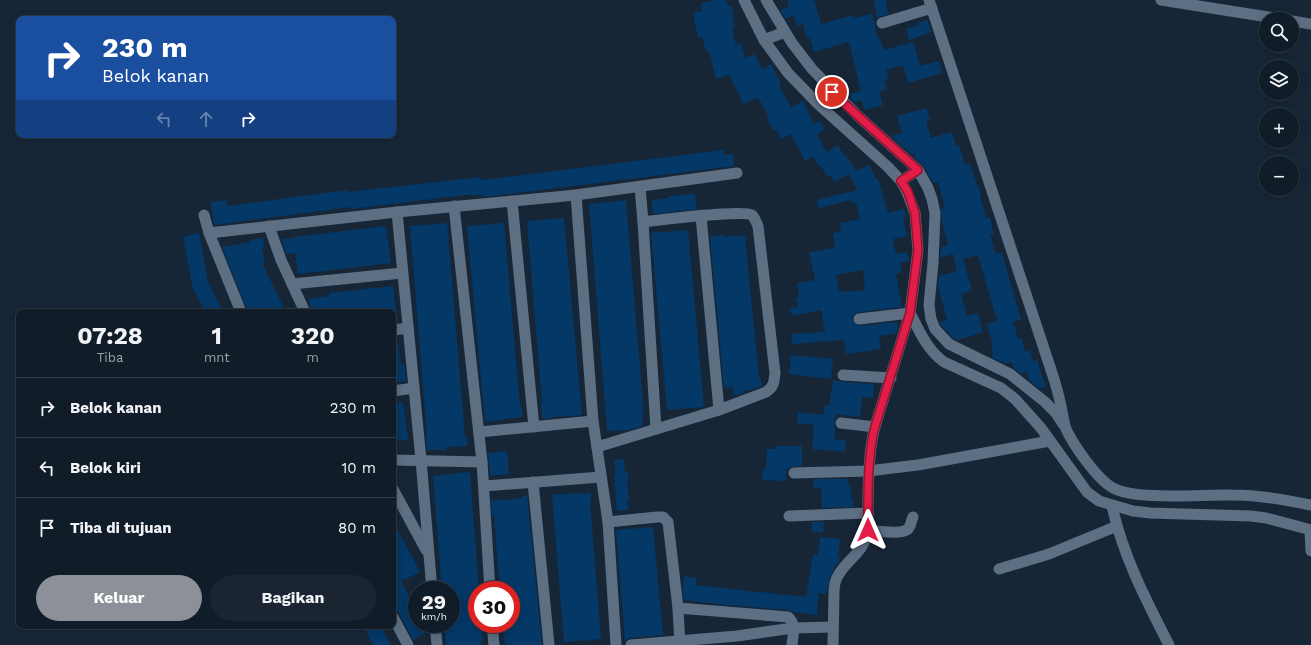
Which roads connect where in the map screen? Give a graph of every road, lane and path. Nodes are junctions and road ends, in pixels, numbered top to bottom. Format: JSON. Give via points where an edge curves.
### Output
{"nodes":[{"id":1,"x":744,"y":0,"type":"edge"},
{"id":2,"x":766,"y":0,"type":"edge"},
{"id":3,"x":1161,"y":0,"type":"edge"},
{"id":4,"x":930,"y":4,"type":"edge"},
{"id":5,"x":1259,"y":16,"type":"edge"},
{"id":6,"x":882,"y":22,"type":"dead end"},
{"id":7,"x":1299,"y":22,"type":"edge"},
{"id":8,"x":1311,"y":24,"type":"edge"},
{"id":9,"x":784,"y":32,"type":"junction"},
{"id":10,"x":766,"y":38,"type":"junction"},
{"id":11,"x":737,"y":173,"type":"dead end"},
{"id":12,"x":910,"y":176,"type":"junction"},
{"id":13,"x":640,"y":187,"type":"junction"},
{"id":14,"x":576,"y":195,"type":"junction"},
{"id":15,"x":512,"y":201,"type":"junction"},
{"id":16,"x":454,"y":206,"type":"junction"},
{"id":17,"x":396,"y":212,"type":"junction"},
{"id":18,"x":204,"y":215,"type":"dead end"},
{"id":19,"x":701,"y":216,"type":"junction"},
{"id":20,"x":643,"y":222,"type":"junction"},
{"id":21,"x":269,"y":226,"type":"junction"},
{"id":22,"x":209,"y":233,"type":"junction"},
{"id":23,"x":925,"y":263,"type":"junction"},
{"id":24,"x":402,"y":273,"type":"junction"},
{"id":25,"x":292,"y":284,"type":"junction"},
{"id":26,"x":240,"y":309,"type":"edge"},
{"id":27,"x":304,"y":309,"type":"edge"},
{"id":28,"x":910,"y":313,"type":"junction"},
{"id":29,"x":859,"y":319,"type":"dead end"},
{"id":30,"x":408,"y":328,"type":"junction"},
{"id":31,"x":396,"y":330,"type":"edge"},
{"id":32,"x":843,"y":375,"type":"dead end"},
{"id":33,"x":890,"y":378,"type":"junction"},
{"id":34,"x":1006,"y":381,"type":"junction"},
{"id":35,"x":414,"y":388,"type":"junction"},
{"id":36,"x":396,"y":391,"type":"edge"},
{"id":37,"x":718,"y":410,"type":"junction"},
{"id":38,"x":593,"y":421,"type":"junction"},
{"id":39,"x":841,"y":423,"type":"dead end"},
{"id":40,"x":534,"y":427,"type":"junction"},
{"id":41,"x":875,"y":427,"type":"junction"},
{"id":42,"x":1066,"y":428,"type":"junction"},
{"id":43,"x":656,"y":429,"type":"junction"},
{"id":44,"x":478,"y":432,"type":"junction"},
{"id":45,"x":1050,"y":441,"type":"junction"},
{"id":46,"x":597,"y":448,"type":"junction"},
{"id":47,"x":396,"y":460,"type":"edge"},
{"id":48,"x":421,"y":460,"type":"junction"},
{"id":49,"x":482,"y":462,"type":"junction"},
{"id":50,"x":868,"y":471,"type":"junction"},
{"id":51,"x":794,"y":473,"type":"dead end"},
{"id":52,"x":601,"y":477,"type":"junction"},
{"id":53,"x":533,"y":482,"type":"junction"},
{"id":54,"x":484,"y":486,"type":"junction"},
{"id":55,"x":396,"y":494,"type":"edge"},
{"id":56,"x":1311,"y":505,"type":"edge"},
{"id":57,"x":1112,"y":506,"type":"junction"},
{"id":58,"x":868,"y":513,"type":"junction"},
{"id":59,"x":789,"y":516,"type":"dead end"},
{"id":60,"x":913,"y":517,"type":"dead end"},
{"id":61,"x":608,"y":522,"type":"junction"},
{"id":62,"x":1117,"y":526,"type":"junction"},
{"id":63,"x":868,"y":530,"type":"junction"},
{"id":64,"x":1311,"y":530,"type":"edge"},
{"id":65,"x":1311,"y":551,"type":"edge"},
{"id":66,"x":429,"y":555,"type":"junction"},
{"id":67,"x":999,"y":569,"type":"dead end"},
{"id":68,"x":431,"y":581,"type":"edge"},
{"id":69,"x":489,"y":581,"type":"edge"},
{"id":70,"x":678,"y":608,"type":"junction"},
{"id":71,"x":396,"y":623,"type":"edge"},
{"id":72,"x":833,"y":627,"type":"junction"},
{"id":73,"x":793,"y":628,"type":"junction"},
{"id":74,"x":436,"y":633,"type":"edge"},
{"id":75,"x":493,"y":633,"type":"edge"},
{"id":76,"x":738,"y":640,"type":"edge"},
{"id":77,"x":679,"y":643,"type":"edge"},
{"id":78,"x":836,"y":644,"type":"edge"},
{"id":79,"x":408,"y":645,"type":"edge"},
{"id":80,"x":438,"y":645,"type":"edge"},
{"id":81,"x":494,"y":645,"type":"edge"},
{"id":82,"x":549,"y":645,"type":"edge"},
{"id":83,"x":616,"y":645,"type":"edge"},
{"id":84,"x":631,"y":645,"type":"edge"},
{"id":85,"x":792,"y":645,"type":"edge"},
{"id":86,"x":1169,"y":645,"type":"edge"}],
"edges":[{"from":1,"to":10,"type":"street"},
{"from":2,"to":9,"type":"street"},
{"from":3,"to":5,"type":"street"},
{"from":4,"to":6,"type":"street"},
{"from":4,"to":42,"type":"street","via":[[1054,379]]},
{"from":7,"to":8,"type":"street"},
{"from":9,"to":10,"type":"street"},
{"from":9,"to":12,"type":"street","via":[[832,92],[857,115]]},
{"from":10,"to":12,"type":"street","via":[[788,73],[818,104],[888,168]]},
{"from":11,"to":13,"type":"street"},
{"from":12,"to":23,"type":"street","via":[[908,192],[915,213],[918,250]]},
{"from":12,"to":23,"type":"street","via":[[928,188],[935,213]]},
{"from":13,"to":14,"type":"street"},
{"from":13,"to":20,"type":"street"},
{"from":14,"to":15,"type":"street"},
{"from":14,"to":38,"type":"street"},
{"from":15,"to":16,"type":"street"},
{"from":15,"to":40,"type":"street"},
{"from":16,"to":17,"type":"street"},
{"from":16,"to":44,"type":"street"},
{"from":17,"to":21,"type":"street"},
{"from":17,"to":24,"type":"street"},
{"from":18,"to":22,"type":"street"},
{"from":19,"to":20,"type":"street"},
{"from":19,"to":37,"type":"street"},
{"from":19,"to":37,"type":"street","via":[[750,214],[755,218],[775,373],[771,389]]},
{"from":20,"to":43,"type":"street"},
{"from":21,"to":22,"type":"street"},
{"from":21,"to":25,"type":"street"},
{"from":22,"to":26,"type":"street"},
{"from":23,"to":28,"type":"street"},
{"from":23,"to":34,"type":"street","via":[[931,319],[935,329],[949,344]]},
{"from":24,"to":25,"type":"street"},
{"from":24,"to":30,"type":"street"},
{"from":25,"to":27,"type":"street"},
{"from":28,"to":29,"type":"street"},
{"from":28,"to":33,"type":"street"},
{"from":28,"to":34,"type":"street","via":[[927,345],[938,358]]},
{"from":30,"to":31,"type":"street"},
{"from":30,"to":35,"type":"street"},
{"from":32,"to":33,"type":"street"},
{"from":33,"to":41,"type":"street"},
{"from":34,"to":42,"type":"street","via":[[1045,402]]},
{"from":34,"to":45,"type":"street","via":[[1015,399]]},
{"from":35,"to":36,"type":"street"},
{"from":35,"to":48,"type":"street"},
{"from":37,"to":43,"type":"street"},
{"from":38,"to":40,"type":"street"},
{"from":38,"to":46,"type":"street"},
{"from":39,"to":41,"type":"street"},
{"from":40,"to":44,"type":"street"},
{"from":41,"to":50,"type":"street"},
{"from":42,"to":56,"type":"street","via":[[1092,468],[1115,489],[1153,495],[1263,497]]},
{"from":43,"to":46,"type":"street"},
{"from":44,"to":49,"type":"street"},
{"from":45,"to":50,"type":"street","via":[[918,465]]},
{"from":45,"to":57,"type":"street","via":[[1087,492]]},
{"from":46,"to":52,"type":"street"},
{"from":47,"to":48,"type":"street"},
{"from":48,"to":49,"type":"street"},
{"from":48,"to":66,"type":"street"},
{"from":49,"to":54,"type":"street"},
{"from":50,"to":51,"type":"street"},
{"from":50,"to":58,"type":"street"},
{"from":52,"to":53,"type":"street"},
{"from":52,"to":61,"type":"street"},
{"from":53,"to":54,"type":"street"},
{"from":53,"to":82,"type":"street"},
{"from":54,"to":69,"type":"street"},
{"from":55,"to":66,"type":"street"},
{"from":57,"to":62,"type":"street"},
{"from":57,"to":64,"type":"street","via":[[1150,513],[1251,516]]},
{"from":58,"to":59,"type":"street"},
{"from":58,"to":63,"type":"street"},
{"from":60,"to":63,"type":"street","via":[[909,528],[901,533]]},
{"from":61,"to":70,"type":"street","via":[[657,517],[666,519],[670,525]]},
{"from":61,"to":83,"type":"street"},
{"from":62,"to":67,"type":"street","via":[[1049,554]]},
{"from":62,"to":86,"type":"street","via":[[1139,586]]},
{"from":63,"to":72,"type":"street","via":[[863,546],[838,575],[834,592]]},
{"from":64,"to":65,"type":"street"},
{"from":66,"to":68,"type":"street"},
{"from":70,"to":73,"type":"street","via":[[788,617]]},
{"from":70,"to":77,"type":"street"},
{"from":71,"to":79,"type":"street"},
{"from":72,"to":73,"type":"street"},
{"from":72,"to":78,"type":"street"},
{"from":73,"to":76,"type":"street"},
{"from":73,"to":85,"type":"street"},
{"from":74,"to":80,"type":"street"},
{"from":75,"to":81,"type":"street"},
{"from":76,"to":77,"type":"street"},
{"from":77,"to":84,"type":"street"}]}
